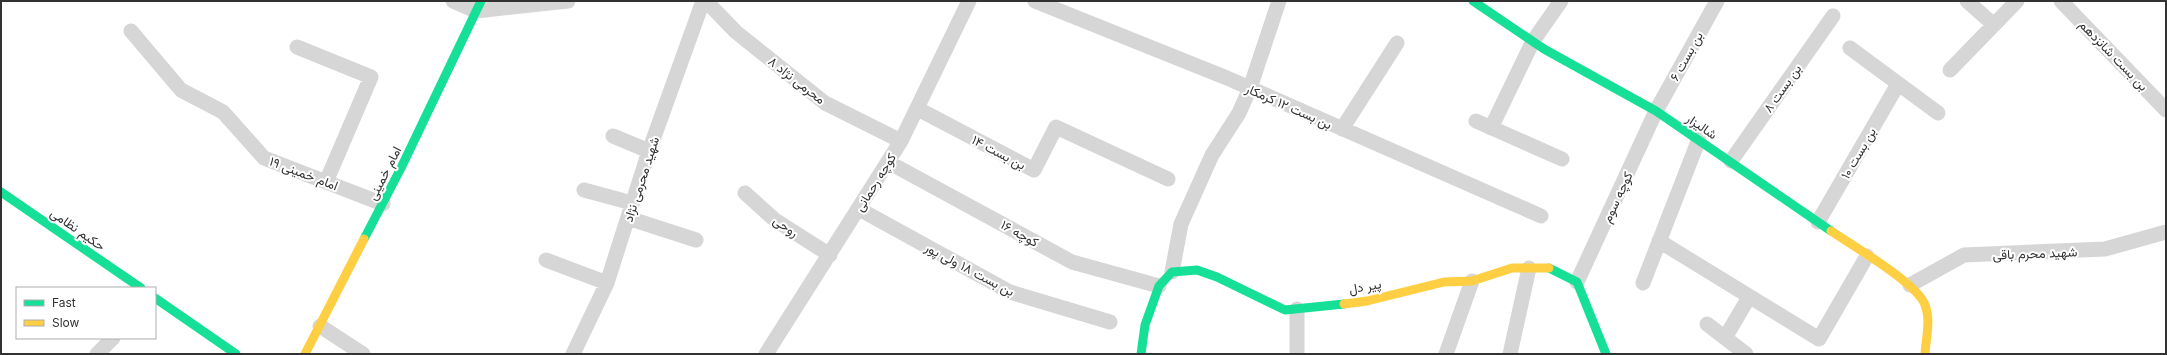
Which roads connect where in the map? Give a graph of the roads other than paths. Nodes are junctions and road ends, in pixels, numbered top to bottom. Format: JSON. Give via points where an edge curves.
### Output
{"nodes":[{"id":1,"x":453,"y":1,"type":"edge"},
{"id":2,"x":568,"y":1,"type":"edge"},
{"id":3,"x":704,"y":1,"type":"edge"},
{"id":4,"x":968,"y":1,"type":"edge"},
{"id":5,"x":1035,"y":1,"type":"edge"},
{"id":6,"x":1279,"y":1,"type":"edge"},
{"id":7,"x":1473,"y":1,"type":"edge"},
{"id":8,"x":1561,"y":1,"type":"edge"},
{"id":9,"x":1716,"y":1,"type":"edge"},
{"id":10,"x":1966,"y":1,"type":"edge"},
{"id":11,"x":2017,"y":1,"type":"edge"},
{"id":12,"x":2061,"y":1,"type":"edge"},
{"id":13,"x":478,"y":6,"type":"edge"},
{"id":14,"x":1833,"y":16,"type":"dead end"},
{"id":15,"x":1994,"y":25,"type":"junction"},
{"id":16,"x":131,"y":31,"type":"dead end"},
{"id":17,"x":1533,"y":41,"type":"junction"},
{"id":18,"x":1397,"y":43,"type":"dead end"},
{"id":19,"x":297,"y":47,"type":"dead end"},
{"id":20,"x":1850,"y":48,"type":"dead end"},
{"id":21,"x":1950,"y":70,"type":"dead end"},
{"id":22,"x":1898,"y":84,"type":"junction"},
{"id":23,"x":1250,"y":88,"type":"junction"},
{"id":24,"x":918,"y":109,"type":"junction"},
{"id":25,"x":2166,"y":110,"type":"edge"},
{"id":26,"x":1656,"y":111,"type":"junction"},
{"id":27,"x":1938,"y":113,"type":"dead end"},
{"id":28,"x":1476,"y":121,"type":"dead end"},
{"id":29,"x":1491,"y":128,"type":"junction"},
{"id":30,"x":1342,"y":129,"type":"junction"},
{"id":31,"x":612,"y":136,"type":"dead end"},
{"id":32,"x":1699,"y":139,"type":"junction"},
{"id":33,"x":901,"y":141,"type":"junction"},
{"id":34,"x":649,"y":151,"type":"junction"},
{"id":35,"x":1562,"y":159,"type":"dead end"},
{"id":36,"x":1730,"y":161,"type":"junction"},
{"id":37,"x":888,"y":162,"type":"junction"},
{"id":38,"x":1168,"y":179,"type":"dead end"},
{"id":39,"x":326,"y":182,"type":"junction"},
{"id":40,"x":584,"y":190,"type":"dead end"},
{"id":41,"x":1,"y":192,"type":"edge"},
{"id":42,"x":745,"y":193,"type":"dead end"},
{"id":43,"x":632,"y":203,"type":"junction"},
{"id":44,"x":383,"y":204,"type":"junction"},
{"id":45,"x":859,"y":209,"type":"junction"},
{"id":46,"x":1541,"y":216,"type":"dead end"},
{"id":47,"x":628,"y":218,"type":"junction"},
{"id":48,"x":1818,"y":222,"type":"junction"},
{"id":49,"x":2166,"y":232,"type":"edge"},
{"id":50,"x":696,"y":240,"type":"dead end"},
{"id":51,"x":1659,"y":241,"type":"junction"},
{"id":52,"x":830,"y":255,"type":"junction"},
{"id":53,"x":1867,"y":256,"type":"junction"},
{"id":54,"x":546,"y":260,"type":"dead end"},
{"id":55,"x":1530,"y":268,"type":"junction"},
{"id":56,"x":1172,"y":272,"type":"junction"},
{"id":57,"x":1472,"y":281,"type":"junction"},
{"id":58,"x":1577,"y":282,"type":"junction"},
{"id":59,"x":607,"y":283,"type":"junction"},
{"id":60,"x":1643,"y":283,"type":"dead end"},
{"id":61,"x":1910,"y":284,"type":"junction"},
{"id":62,"x":1159,"y":286,"type":"junction"},
{"id":63,"x":140,"y":287,"type":"edge"},
{"id":64,"x":1749,"y":297,"type":"junction"},
{"id":65,"x":156,"y":299,"type":"edge"},
{"id":66,"x":1297,"y":309,"type":"junction"},
{"id":67,"x":1110,"y":322,"type":"dead end"},
{"id":68,"x":1707,"y":324,"type":"dead end"},
{"id":69,"x":320,"y":326,"type":"junction"},
{"id":70,"x":1725,"y":338,"type":"junction"},
{"id":71,"x":112,"y":339,"type":"edge"},
{"id":72,"x":217,"y":348,"type":"edge"},
{"id":73,"x":97,"y":354,"type":"edge"},
{"id":74,"x":236,"y":354,"type":"edge"},
{"id":75,"x":305,"y":354,"type":"edge"},
{"id":76,"x":363,"y":354,"type":"edge"},
{"id":77,"x":573,"y":354,"type":"edge"},
{"id":78,"x":766,"y":354,"type":"edge"},
{"id":79,"x":1141,"y":354,"type":"edge"},
{"id":80,"x":1297,"y":354,"type":"edge"},
{"id":81,"x":1446,"y":354,"type":"edge"},
{"id":82,"x":1510,"y":354,"type":"edge"},
{"id":83,"x":1606,"y":354,"type":"edge"},
{"id":84,"x":1746,"y":354,"type":"edge"},
{"id":85,"x":1925,"y":354,"type":"edge"}],
"edges":[{"from":1,"to":13,"type":"street"},
{"from":2,"to":13,"type":"street"},
{"from":3,"to":33,"type":"street","name":"محرمی نژاد ۸","via":[[736,32],[825,103]]},
{"from":3,"to":34,"type":"street","name":"شهید محرمی نژاد"},
{"from":4,"to":24,"type":"street","name":"کوچه رحمانی"},
{"from":5,"to":23,"type":"street","name":"بن بست ۱۲ کرمکار"},
{"from":6,"to":23,"type":"street"},
{"from":7,"to":17,"type":"street","name":"شالیزار"},
{"from":8,"to":17,"type":"street"},
{"from":9,"to":26,"type":"street","name":"بن بست ۶"},
{"from":10,"to":15,"type":"street"},
{"from":11,"to":15,"type":"street"},
{"from":12,"to":25,"type":"street","name":"بن بست شانزدهم"},
{"from":13,"to":44,"type":"street","name":"امام خمینی"},
{"from":14,"to":36,"type":"street","name":"بن بست ۸"},
{"from":15,"to":21,"type":"street"},
{"from":16,"to":39,"type":"street","name":"امام خمینی ۱۹","via":[[181,90],[223,112],[264,158]]},
{"from":17,"to":26,"type":"street","name":"شالیزار"},
{"from":17,"to":29,"type":"street"},
{"from":18,"to":30,"type":"street"},
{"from":19,"to":39,"type":"street","via":[[371,77]]},
{"from":20,"to":22,"type":"street"},
{"from":22,"to":27,"type":"street"},
{"from":22,"to":48,"type":"street","name":"بن بست ۱۰"},
{"from":23,"to":30,"type":"street","name":"بن بست ۱۲ کرمکار"},
{"from":23,"to":56,"type":"street","via":[[1239,113],[1212,155],[1181,224]]},
{"from":24,"to":33,"type":"street","name":"کوچه رحمانی"},
{"from":24,"to":38,"type":"street","name":"بن بست ۱۴","via":[[1034,170],[1056,127]]},
{"from":26,"to":32,"type":"street","name":"شالیزار"},
{"from":26,"to":58,"type":"street","name":"کوچه سوم"},
{"from":28,"to":29,"type":"street"},
{"from":29,"to":35,"type":"street"},
{"from":30,"to":46,"type":"street","name":"بن بست ۱۲ کرمکار"},
{"from":31,"to":34,"type":"street"},
{"from":32,"to":36,"type":"street","name":"شالیزار"},
{"from":32,"to":51,"type":"street"},
{"from":33,"to":37,"type":"street","name":"کوچه رحمانی"},
{"from":34,"to":43,"type":"street","name":"شهید محرمی نژاد"},
{"from":36,"to":48,"type":"street","name":"شالیزار"},
{"from":37,"to":45,"type":"street","name":"کوچه رحمانی"},
{"from":37,"to":62,"type":"street","name":"کوچه ۱۶","via":[[1072,262]]},
{"from":39,"to":44,"type":"street","name":"امام خمینی ۱۹"},
{"from":40,"to":43,"type":"street"},
{"from":41,"to":63,"type":"street","name":"حکیم نظامی"},
{"from":42,"to":52,"type":"street","name":"روحی","via":[[775,220]]},
{"from":43,"to":47,"type":"street","name":"شهید محرمی نژاد"},
{"from":44,"to":69,"type":"street","name":"امام خمینی"},
{"from":45,"to":52,"type":"street","name":"کوچه رحمانی"},
{"from":45,"to":67,"type":"street","name":"بن بست ۱۸ ولی پور","via":[[1010,292]]},
{"from":47,"to":50,"type":"street"},
{"from":47,"to":59,"type":"street","name":"شهید محرمی نژاد"},
{"from":48,"to":53,"type":"street","name":"شالیزار"},
{"from":49,"to":61,"type":"street","name":"شهید محرم باقی","via":[[2104,249],[1964,255]]},
{"from":51,"to":60,"type":"street"},
{"from":51,"to":64,"type":"street"},
{"from":52,"to":78,"type":"street","name":"کوچه رحمانی"},
{"from":53,"to":61,"type":"street","name":"شالیزار"},
{"from":53,"to":64,"type":"street","via":[[1819,339]]},
{"from":54,"to":59,"type":"street"},
{"from":55,"to":57,"type":"street","name":"پیر دل","via":[[1512,268]]},
{"from":55,"to":58,"type":"street","name":"پیر دل","via":[[1552,268]]},
{"from":55,"to":82,"type":"street"},
{"from":56,"to":62,"type":"street"},
{"from":56,"to":66,"type":"street","name":"پیر دل","via":[[1197,270],[1285,310]]},
{"from":57,"to":66,"type":"street","name":"پیر دل","via":[[1444,282],[1367,301]]},
{"from":57,"to":81,"type":"street"},
{"from":58,"to":83,"type":"street"},
{"from":59,"to":77,"type":"street","name":"شهید محرمی نژاد"},
{"from":61,"to":85,"type":"street","name":"شالیزار","via":[[1925,303],[1928,316]]},
{"from":62,"to":79,"type":"street","via":[[1145,325]]},
{"from":64,"to":70,"type":"street"},
{"from":65,"to":72,"type":"street"},
{"from":66,"to":80,"type":"street"},
{"from":68,"to":70,"type":"street"},
{"from":69,"to":75,"type":"street","name":"امام خمینی"},
{"from":69,"to":76,"type":"street"},
{"from":70,"to":84,"type":"street"},
{"from":71,"to":73,"type":"street"},
{"from":72,"to":74,"type":"street"}]}
